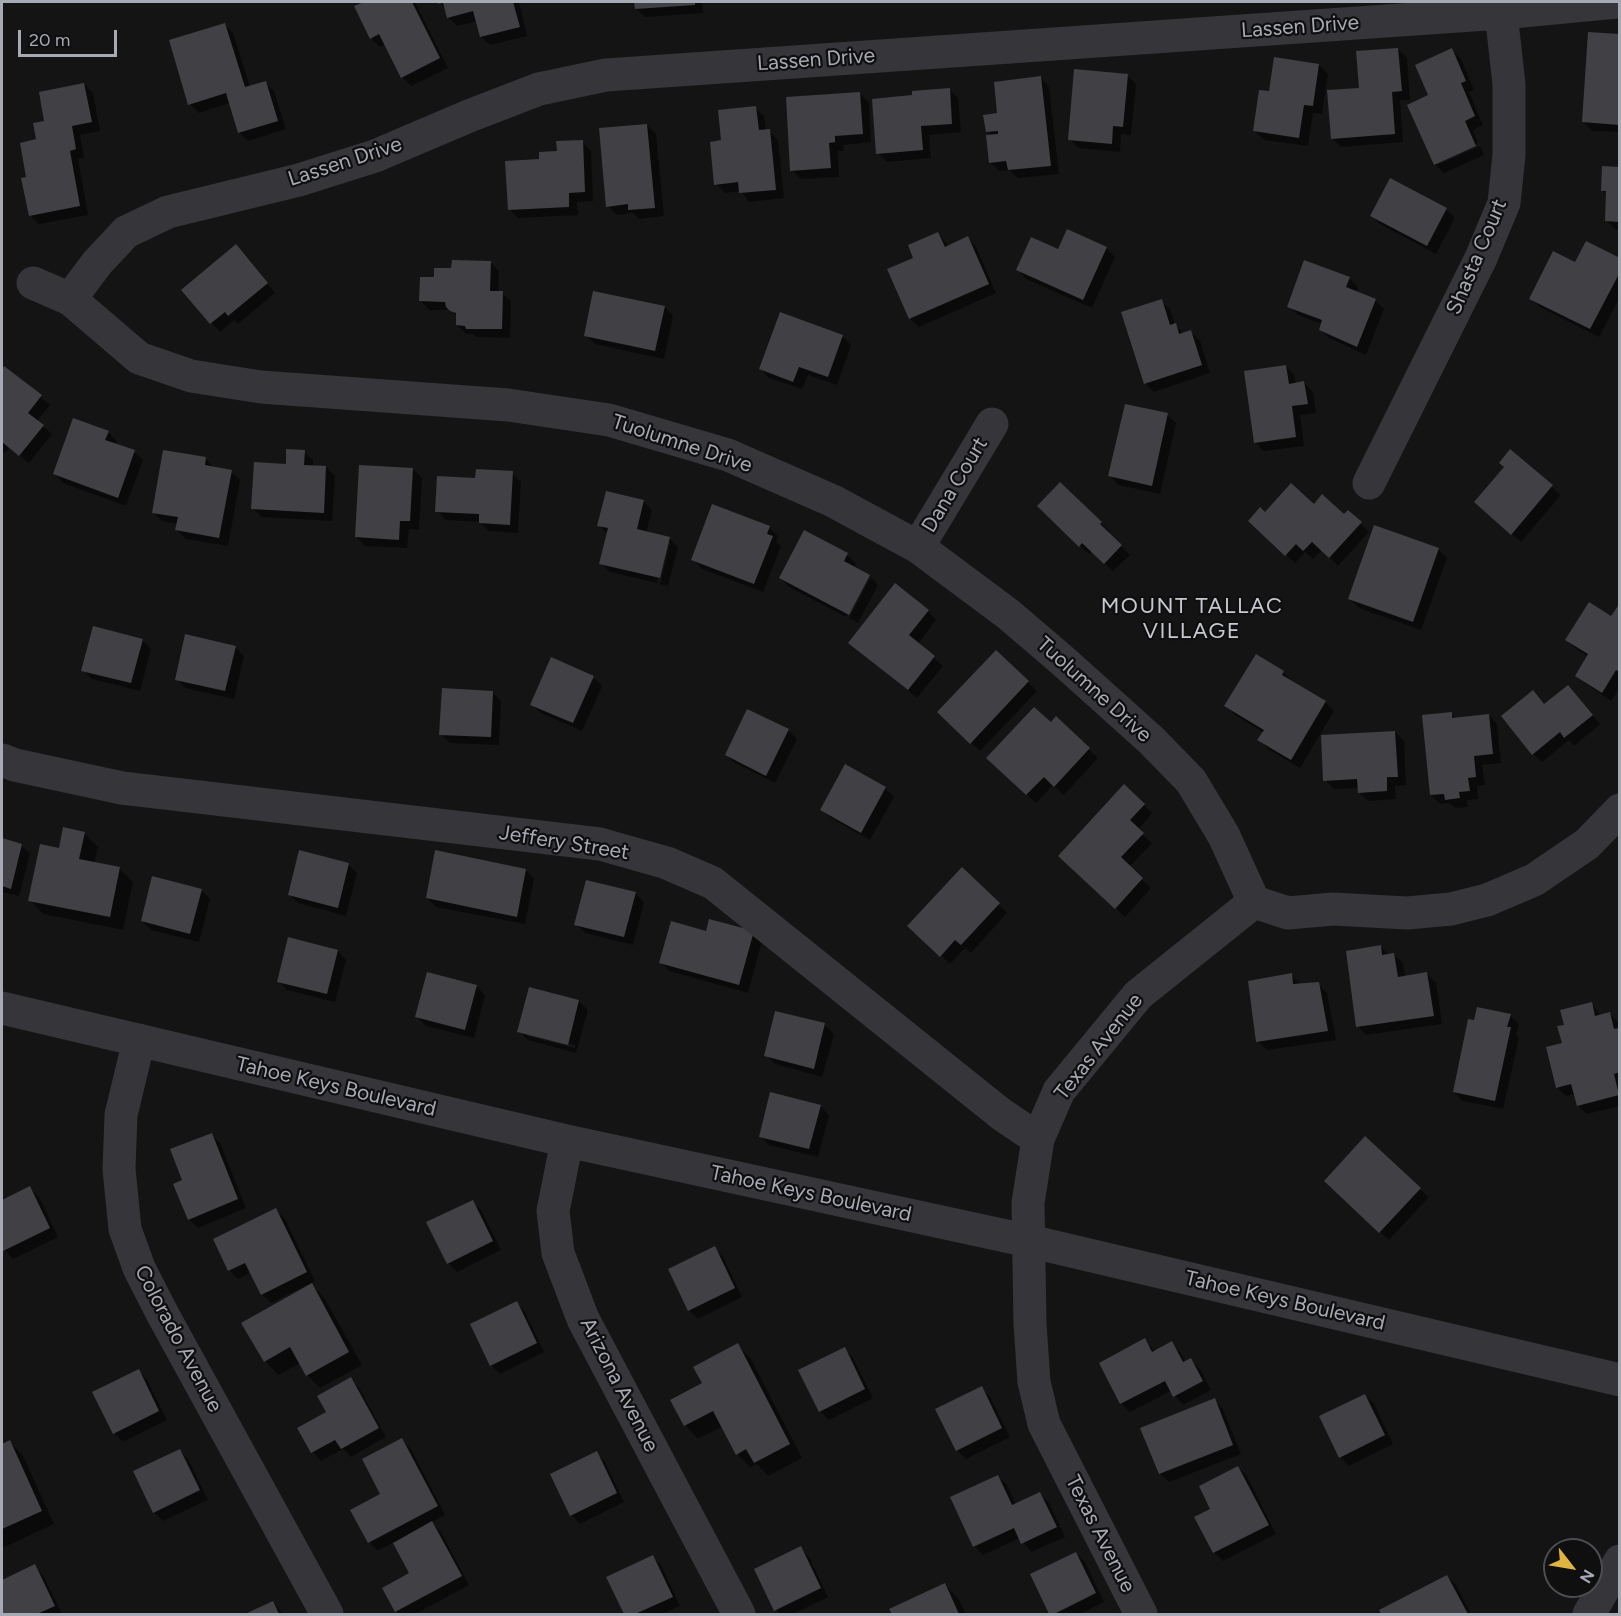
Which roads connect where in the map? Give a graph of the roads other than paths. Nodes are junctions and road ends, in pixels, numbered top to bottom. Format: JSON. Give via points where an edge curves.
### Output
{"nodes":[{"id":1,"x":1617,"y":2,"type":"edge"},
{"id":2,"x":1501,"y":13,"type":"junction"},
{"id":3,"x":33,"y":283,"type":"dead end"},
{"id":4,"x":70,"y":299,"type":"junction"},
{"id":5,"x":992,"y":424,"type":"dead end"},
{"id":6,"x":1370,"y":483,"type":"dead end"},
{"id":7,"x":918,"y":547,"type":"junction"},
{"id":8,"x":2,"y":760,"type":"edge"},
{"id":9,"x":1620,"y":810,"type":"edge"},
{"id":10,"x":1254,"y":902,"type":"junction"},
{"id":11,"x":2,"y":1008,"type":"edge"},
{"id":12,"x":139,"y":1040,"type":"junction"},
{"id":13,"x":1038,"y":1139,"type":"junction"},
{"id":14,"x":567,"y":1141,"type":"junction"},
{"id":15,"x":1029,"y":1240,"type":"junction"},
{"id":16,"x":1620,"y":1380,"type":"edge"},
{"id":17,"x":1620,"y":1561,"type":"edge"},
{"id":18,"x":327,"y":1614,"type":"edge"},
{"id":19,"x":739,"y":1614,"type":"edge"},
{"id":20,"x":1141,"y":1614,"type":"edge"},
{"id":21,"x":1589,"y":1614,"type":"edge"}],
"edges":[{"from":1,"to":2,"type":"street","name":"Lassen Drive"},
{"from":2,"to":4,"type":"street","name":"Lassen Drive","via":[[606,75],[539,89],[375,156],[299,180],[168,212],[126,232]]},
{"from":2,"to":6,"type":"street","name":"Shasta Court","via":[[1509,84],[1504,203]]},
{"from":3,"to":4,"type":"street","name":"Tuolumne Drive"},
{"from":4,"to":7,"type":"street","name":"Tuolumne Drive","via":[[139,358],[191,376],[261,387],[508,405],[609,420],[728,455],[833,501]]},
{"from":5,"to":7,"type":"street","name":"Dana Court"},
{"from":7,"to":10,"type":"street","name":"Tuolumne Drive","via":[[1063,661],[1191,781],[1224,836]]},
{"from":8,"to":13,"type":"street","name":"Jeffery Street","via":[[122,788],[600,844],[667,863],[713,883],[1001,1114]]},
{"from":9,"to":10,"type":"street","via":[[1587,844],[1534,880],[1487,900],[1451,909],[1407,913],[1333,909],[1288,913]]},
{"from":10,"to":13,"type":"street","name":"Texas Avenue","via":[[1138,995],[1059,1091]]},
{"from":11,"to":12,"type":"street","name":"Tahoe Keys Boulevard"},
{"from":12,"to":14,"type":"street","name":"Tahoe Keys Boulevard"},
{"from":12,"to":18,"type":"street","name":"Colorado Avenue","via":[[121,1115],[119,1169],[126,1228],[162,1313]]},
{"from":13,"to":15,"type":"street","name":"Texas Avenue","via":[[1028,1203]]},
{"from":14,"to":15,"type":"street","name":"Tahoe Keys Boulevard"},
{"from":14,"to":19,"type":"street","name":"Arizona Avenue","via":[[553,1211],[558,1253],[583,1319]]},
{"from":15,"to":16,"type":"street","name":"Tahoe Keys Boulevard"},
{"from":15,"to":20,"type":"street","name":"Texas Avenue","via":[[1034,1382],[1044,1424]]},
{"from":17,"to":21,"type":"street"}]}
